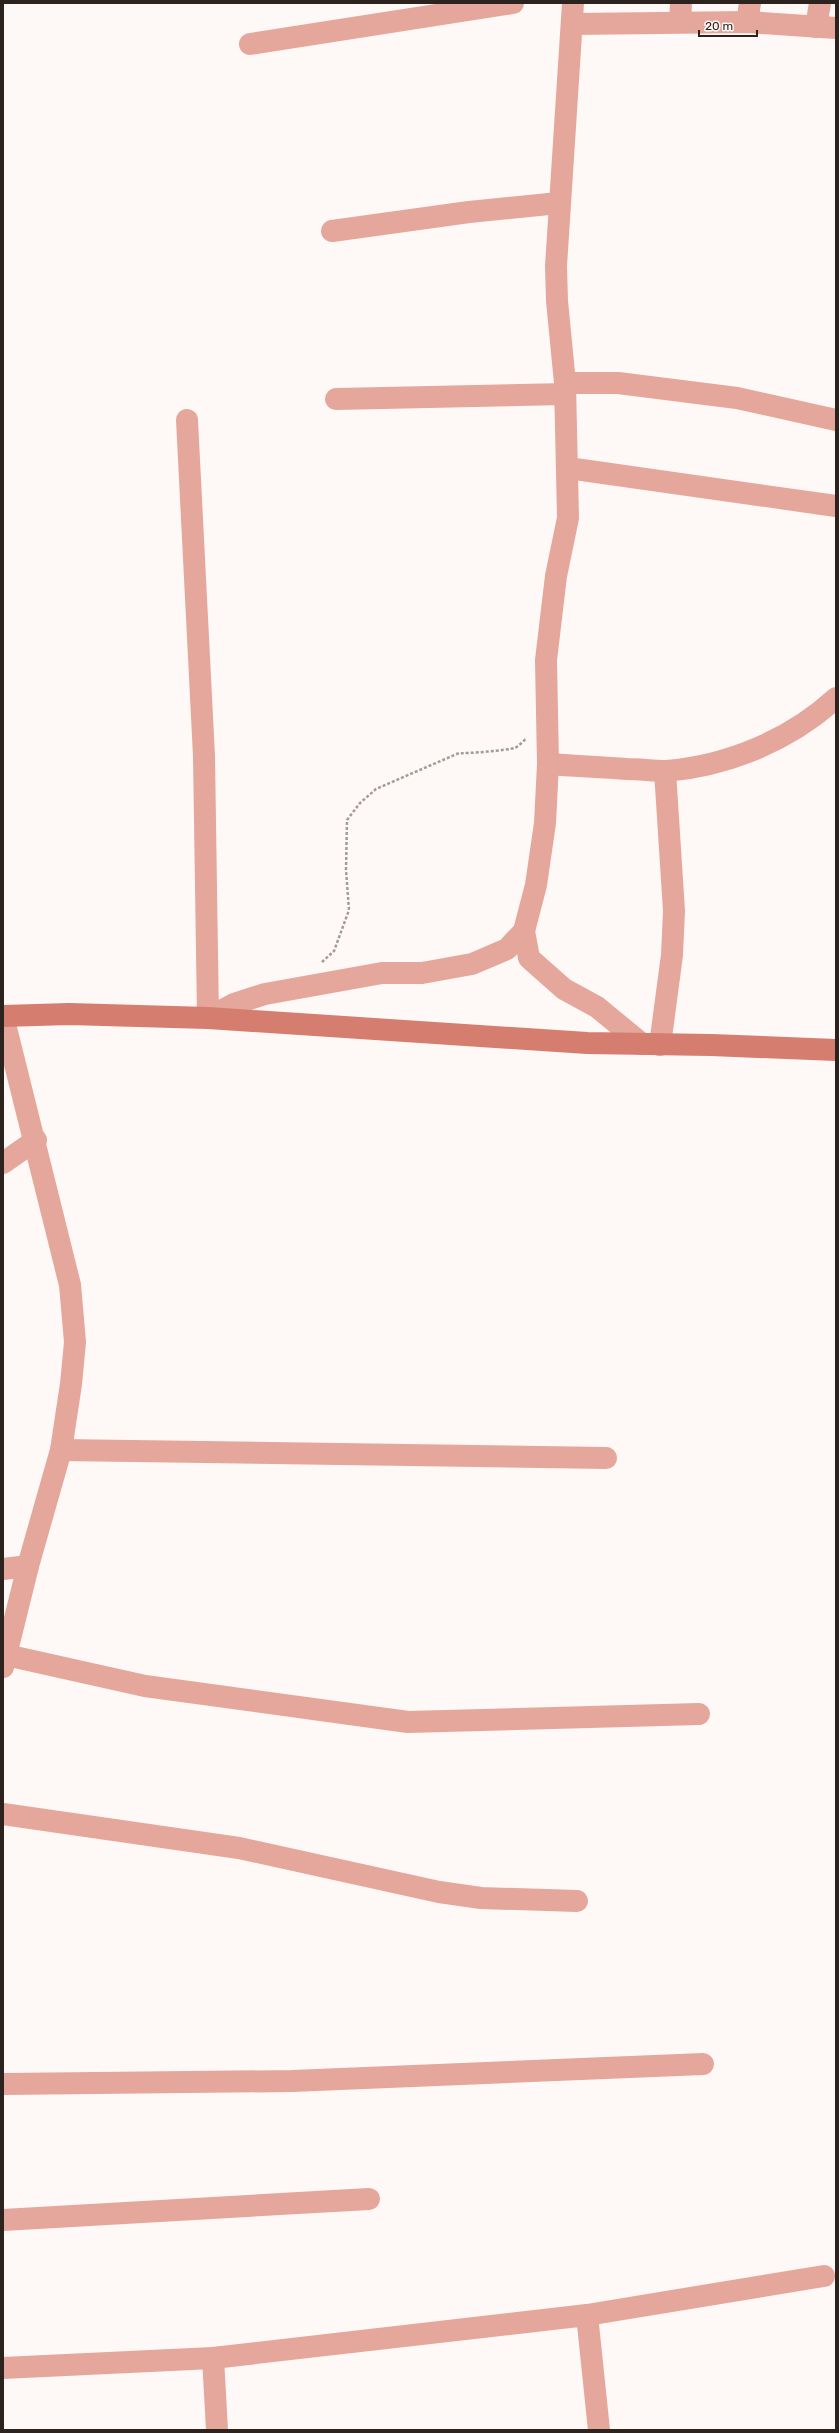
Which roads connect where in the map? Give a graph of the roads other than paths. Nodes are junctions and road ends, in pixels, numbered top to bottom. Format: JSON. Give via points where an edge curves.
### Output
{"nodes":[{"id":1,"x":513,"y":3,"type":"edge"},
{"id":2,"x":820,"y":3,"type":"edge"},
{"id":3,"x":681,"y":12,"type":"edge"},
{"id":4,"x":572,"y":13,"type":"edge"},
{"id":5,"x":748,"y":13,"type":"edge"},
{"id":6,"x":826,"y":28,"type":"edge"},
{"id":7,"x":250,"y":44,"type":"dead end"},
{"id":8,"x":559,"y":203,"type":"junction"},
{"id":9,"x":332,"y":231,"type":"dead end"},
{"id":10,"x":565,"y":388,"type":"junction"},
{"id":11,"x":336,"y":399,"type":"dead end"},
{"id":12,"x":186,"y":420,"type":"dead end"},
{"id":13,"x":836,"y":420,"type":"edge"},
{"id":14,"x":568,"y":468,"type":"junction"},
{"id":15,"x":836,"y":506,"type":"edge"},
{"id":16,"x":836,"y":698,"type":"edge"},
{"id":17,"x":548,"y":764,"type":"junction"},
{"id":18,"x":665,"y":771,"type":"junction"},
{"id":19,"x":524,"y":931,"type":"junction"},
{"id":20,"x":3,"y":1016,"type":"edge"},
{"id":21,"x":208,"y":1018,"type":"junction"},
{"id":22,"x":651,"y":1044,"type":"junction"},
{"id":23,"x":836,"y":1050,"type":"edge"},
{"id":24,"x":36,"y":1140,"type":"junction"},
{"id":25,"x":3,"y":1163,"type":"edge"},
{"id":26,"x":61,"y":1450,"type":"junction"},
{"id":27,"x":606,"y":1458,"type":"dead end"},
{"id":28,"x":28,"y":1566,"type":"junction"},
{"id":29,"x":3,"y":1569,"type":"edge"},
{"id":30,"x":5,"y":1661,"type":"edge"},
{"id":31,"x":699,"y":1714,"type":"dead end"},
{"id":32,"x":3,"y":1814,"type":"edge"},
{"id":33,"x":577,"y":1901,"type":"dead end"},
{"id":34,"x":703,"y":2064,"type":"dead end"},
{"id":35,"x":3,"y":2084,"type":"edge"},
{"id":36,"x":369,"y":2199,"type":"dead end"},
{"id":37,"x":3,"y":2220,"type":"edge"},
{"id":38,"x":824,"y":2276,"type":"dead end"},
{"id":39,"x":587,"y":2315,"type":"junction"},
{"id":40,"x":213,"y":2358,"type":"junction"},
{"id":41,"x":3,"y":2368,"type":"edge"},
{"id":42,"x":217,"y":2430,"type":"edge"},
{"id":43,"x":599,"y":2430,"type":"edge"}],
"edges":[{"from":1,"to":7,"type":"street"},
{"from":2,"to":6,"type":"street"},
{"from":3,"to":4,"type":"street"},
{"from":3,"to":5,"type":"street"},
{"from":4,"to":8,"type":"street","via":[[568,109]]},
{"from":5,"to":6,"type":"street"},
{"from":8,"to":9,"type":"street","via":[[469,212]]},
{"from":8,"to":10,"type":"street","via":[[557,301]]},
{"from":10,"to":11,"type":"street"},
{"from":10,"to":13,"type":"street","via":[[618,383],[737,398]]},
{"from":10,"to":14,"type":"street"},
{"from":12,"to":21,"type":"street","via":[[204,756]]},
{"from":14,"to":15,"type":"street"},
{"from":14,"to":17,"type":"street","via":[[568,518],[556,576],[546,660]]},
{"from":16,"to":18,"type":"street","via":[[799,728],[740,755]]},
{"from":17,"to":18,"type":"street"},
{"from":17,"to":19,"type":"street","via":[[545,823],[536,885]]},
{"from":18,"to":22,"type":"street","via":[[674,911],[672,955]]},
{"from":19,"to":21,"type":"street","via":[[507,949],[472,964],[422,973],[382,974],[265,994],[234,1004]]},
{"from":19,"to":22,"type":"street","via":[[529,958],[564,989],[597,1007]]},
{"from":20,"to":21,"type":"street","via":[[69,1014]]},
{"from":20,"to":24,"type":"street"},
{"from":21,"to":22,"type":"street"},
{"from":22,"to":23,"type":"street"},
{"from":24,"to":25,"type":"street"},
{"from":24,"to":26,"type":"street","via":[[70,1285],[75,1342]]},
{"from":26,"to":27,"type":"street"},
{"from":26,"to":28,"type":"street"},
{"from":28,"to":29,"type":"street"},
{"from":28,"to":30,"type":"street"},
{"from":30,"to":31,"type":"street","via":[[145,1686],[408,1722]]},
{"from":32,"to":33,"type":"street","via":[[238,1848],[439,1892],[481,1898]]},
{"from":34,"to":35,"type":"street","via":[[292,2081]]},
{"from":36,"to":37,"type":"street"},
{"from":38,"to":39,"type":"street"},
{"from":39,"to":40,"type":"street"},
{"from":39,"to":43,"type":"street"},
{"from":40,"to":41,"type":"street"},
{"from":40,"to":42,"type":"street"}]}
